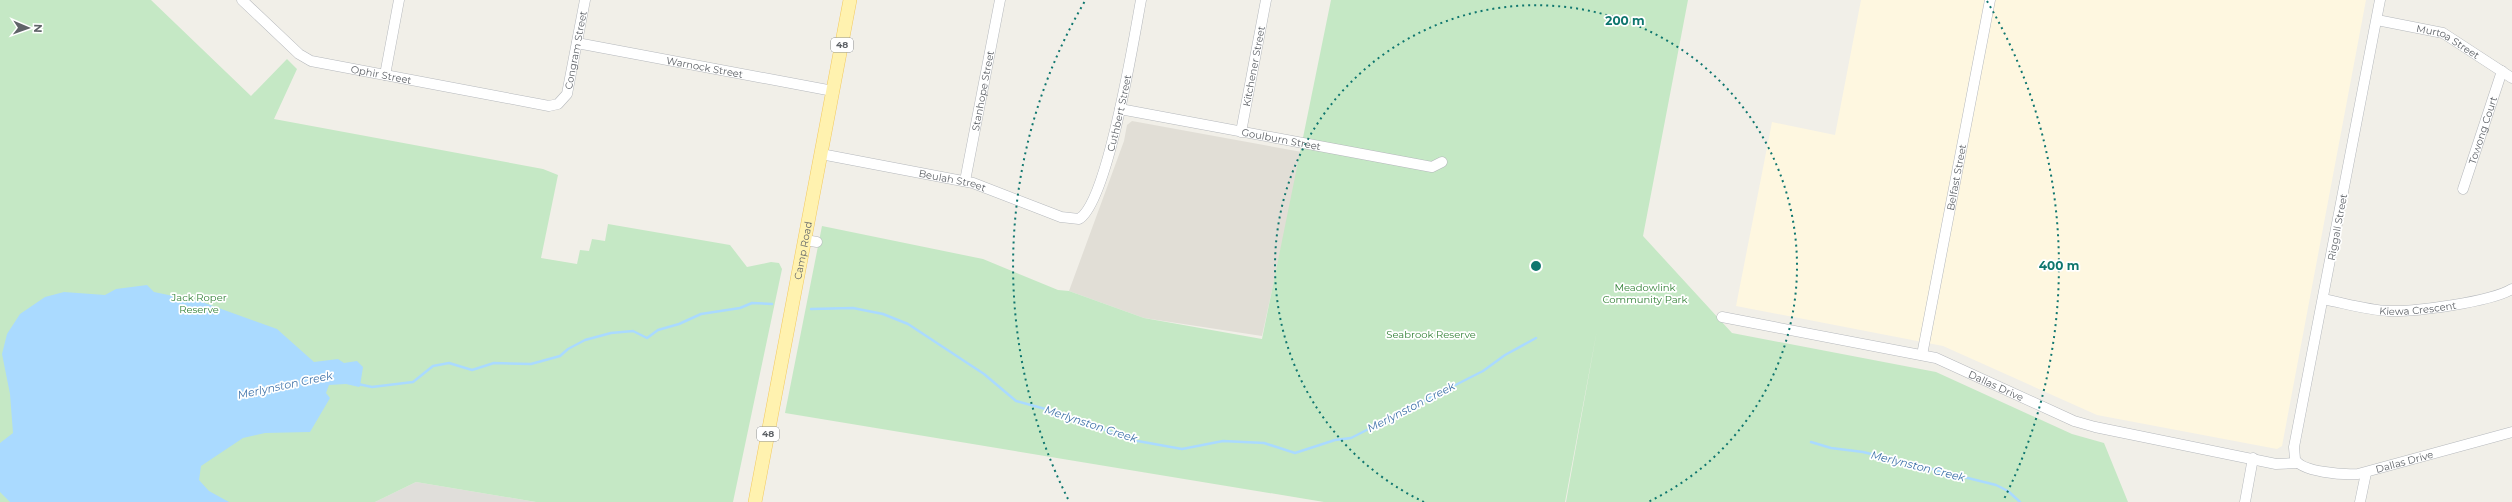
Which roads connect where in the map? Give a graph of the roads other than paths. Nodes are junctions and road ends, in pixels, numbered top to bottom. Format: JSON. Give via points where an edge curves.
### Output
{"nodes":[{"id":1,"x":242,"y":0,"type":"edge"},
{"id":2,"x":399,"y":0,"type":"edge"},
{"id":3,"x":585,"y":0,"type":"edge"},
{"id":4,"x":850,"y":0,"type":"edge"},
{"id":5,"x":1000,"y":0,"type":"edge"},
{"id":6,"x":1141,"y":0,"type":"edge"},
{"id":7,"x":1266,"y":0,"type":"edge"},
{"id":8,"x":1990,"y":0,"type":"edge"},
{"id":9,"x":2380,"y":0,"type":"edge"},
{"id":10,"x":2377,"y":20,"type":"junction"},
{"id":11,"x":577,"y":43,"type":"junction"},
{"id":12,"x":2502,"y":72,"type":"junction"},
{"id":13,"x":385,"y":75,"type":"junction"},
{"id":14,"x":2512,"y":78,"type":"edge"},
{"id":15,"x":833,"y":91,"type":"junction"},
{"id":16,"x":542,"y":105,"type":"joint"},
{"id":17,"x":1120,"y":109,"type":"junction"},
{"id":18,"x":1241,"y":132,"type":"junction"},
{"id":19,"x":821,"y":154,"type":"junction"},
{"id":20,"x":1442,"y":162,"type":"dead end"},
{"id":21,"x":965,"y":181,"type":"junction"},
{"id":22,"x":2463,"y":189,"type":"dead end"},
{"id":23,"x":1079,"y":219,"type":"joint"},
{"id":24,"x":2512,"y":289,"type":"edge"},
{"id":25,"x":2323,"y":299,"type":"junction"},
{"id":26,"x":1722,"y":317,"type":"dead end"},
{"id":27,"x":1922,"y":356,"type":"junction"},
{"id":28,"x":2512,"y":432,"type":"edge"},
{"id":29,"x":2254,"y":458,"type":"junction"},
{"id":30,"x":2295,"y":459,"type":"junction"},
{"id":31,"x":2366,"y":473,"type":"junction"},
{"id":32,"x":756,"y":502,"type":"edge"},
{"id":33,"x":2245,"y":502,"type":"edge"},
{"id":34,"x":2360,"y":502,"type":"edge"}],
"edges":[{"from":1,"to":13,"type":"street","name":"Ophir Street","via":[[304,58]]},
{"from":2,"to":13,"type":"street"},
{"from":3,"to":11,"type":"street","name":"Congram Street"},
{"from":4,"to":15,"type":"main road","name":"Camp Road","number":"48"},
{"from":5,"to":21,"type":"street","name":"Stanhope Street"},
{"from":6,"to":17,"type":"street","name":"Cuthbert Street"},
{"from":7,"to":18,"type":"street","name":"Kitchener Street"},
{"from":8,"to":27,"type":"street","name":"Belfast Street"},
{"from":9,"to":10,"type":"street","name":"Riggall Street"},
{"from":10,"to":12,"type":"street","name":"Murtoa Street","via":[[2443,33]]},
{"from":10,"to":25,"type":"street","name":"Riggall Street"},
{"from":11,"to":15,"type":"street","name":"Warnock Street"},
{"from":11,"to":16,"type":"street","name":"Congram Street","via":[[567,94],[558,104]]},
{"from":12,"to":14,"type":"street","name":"Murtoa Street"},
{"from":12,"to":22,"type":"street","name":"Towong Court"},
{"from":13,"to":16,"type":"street","name":"Ophir Street"},
{"from":15,"to":19,"type":"main road","name":"Camp Road","number":"48"},
{"from":17,"to":18,"type":"street","name":"Goulburn Street"},
{"from":17,"to":23,"type":"street","name":"Cuthbert Street","via":[[1109,153],[1089,207]]},
{"from":18,"to":20,"type":"street","name":"Goulburn Street","via":[[1432,166]]},
{"from":19,"to":21,"type":"street","name":"Beulah Street"},
{"from":19,"to":32,"type":"main road","name":"Camp Road","number":"48","via":[[811,241]]},
{"from":21,"to":23,"type":"street","name":"Beulah Street","via":[[1068,219]]},
{"from":24,"to":25,"type":"street","name":"Kiewa Crescent","via":[[2484,299],[2398,311]]},
{"from":25,"to":30,"type":"street","name":"Riggall Street"},
{"from":26,"to":27,"type":"street","name":"Dallas Drive"},
{"from":27,"to":29,"type":"street","name":"Dallas Drive","via":[[1947,362],[2085,425]]},
{"from":28,"to":31,"type":"street","name":"Dallas Drive"},
{"from":29,"to":30,"type":"street","name":"Dallas Drive","via":[[2269,461]]},
{"from":29,"to":33,"type":"street"},
{"from":30,"to":31,"type":"street","name":"Dallas Drive","via":[[2303,467],[2338,474]]},
{"from":31,"to":34,"type":"street"}]}
